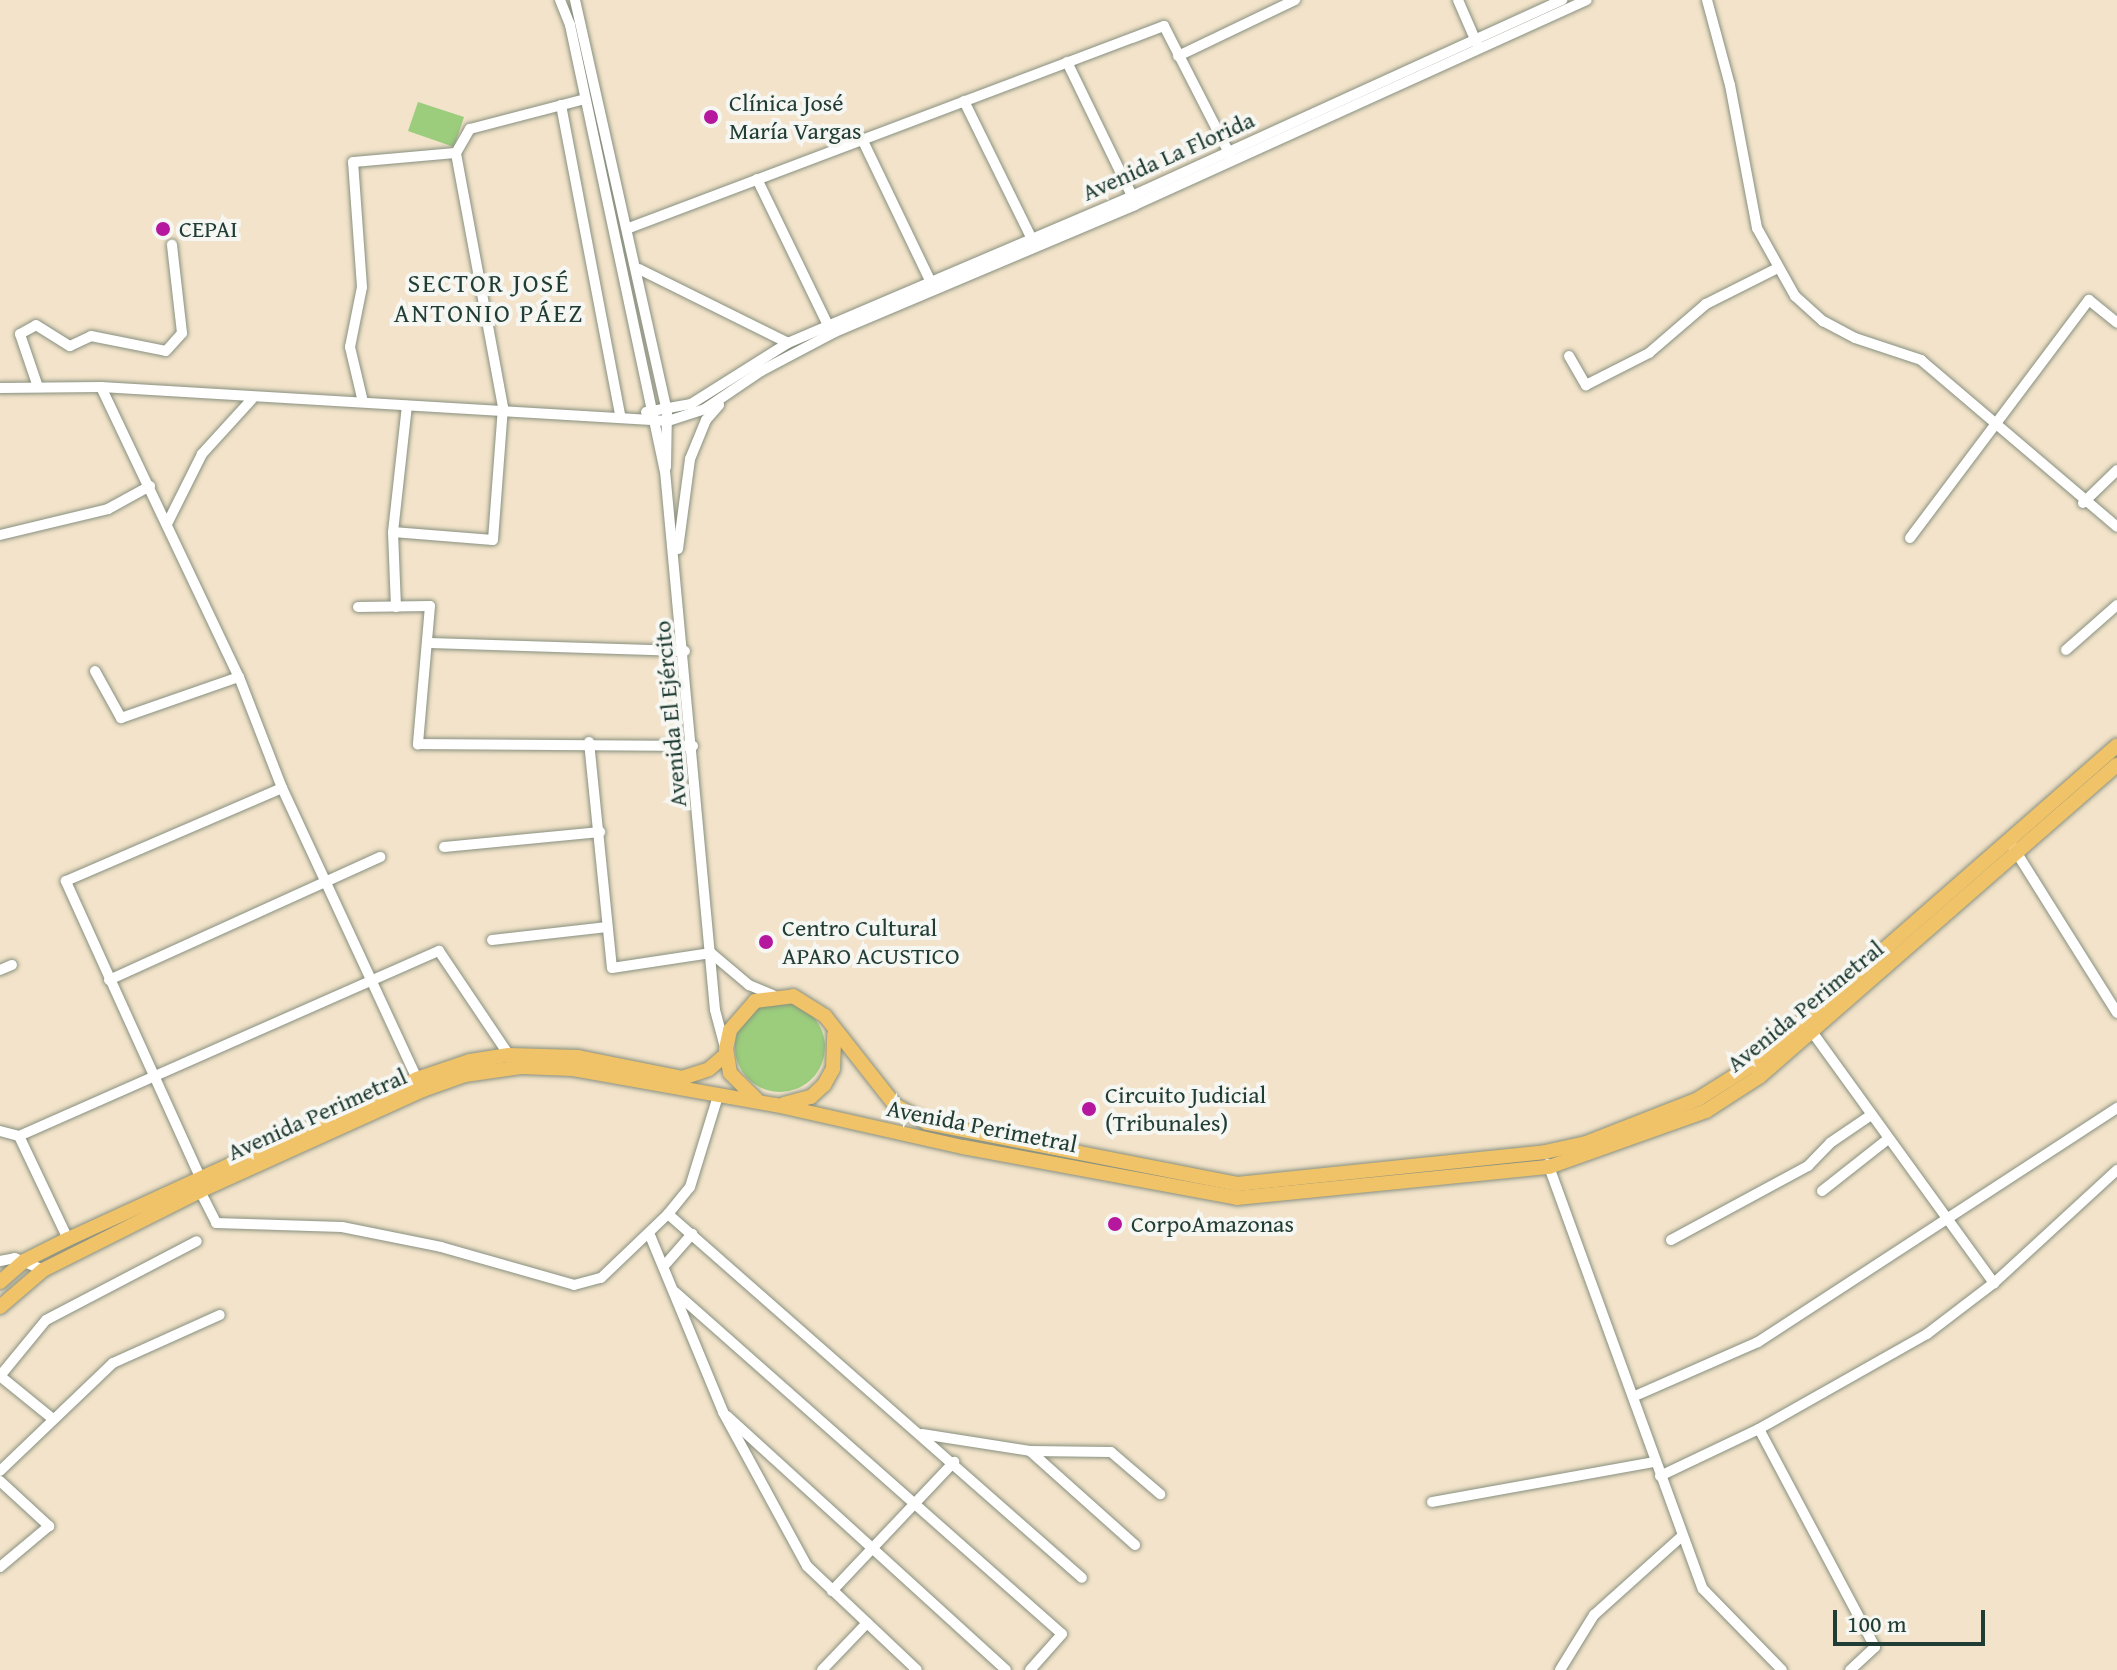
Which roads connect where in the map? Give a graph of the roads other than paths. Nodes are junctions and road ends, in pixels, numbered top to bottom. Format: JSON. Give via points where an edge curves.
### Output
{"nodes":[{"id":1,"x":560,"y":0,"type":"edge"},
{"id":2,"x":575,"y":0,"type":"edge"},
{"id":3,"x":1295,"y":0,"type":"edge"},
{"id":4,"x":1458,"y":0,"type":"edge"},
{"id":5,"x":1562,"y":0,"type":"edge"},
{"id":6,"x":1587,"y":0,"type":"edge"},
{"id":7,"x":1707,"y":0,"type":"edge"},
{"id":8,"x":1478,"y":46,"type":"junction"},
{"id":9,"x":1178,"y":56,"type":"junction"},
{"id":10,"x":1067,"y":62,"type":"junction"},
{"id":11,"x":585,"y":99,"type":"junction"},
{"id":12,"x":964,"y":101,"type":"junction"},
{"id":13,"x":561,"y":105,"type":"junction"},
{"id":14,"x":862,"y":139,"type":"junction"},
{"id":15,"x":456,"y":153,"type":"junction"},
{"id":16,"x":1229,"y":153,"type":"junction"},
{"id":17,"x":757,"y":179,"type":"junction"},
{"id":18,"x":1132,"y":196,"type":"junction"},
{"id":19,"x":629,"y":228,"type":"junction"},
{"id":20,"x":1031,"y":237,"type":"junction"},
{"id":21,"x":172,"y":245,"type":"dead end"},
{"id":22,"x":639,"y":269,"type":"junction"},
{"id":23,"x":1776,"y":269,"type":"junction"},
{"id":24,"x":930,"y":280,"type":"junction"},
{"id":25,"x":2117,"y":323,"type":"edge"},
{"id":26,"x":828,"y":325,"type":"junction"},
{"id":27,"x":788,"y":343,"type":"junction"},
{"id":28,"x":1569,"y":356,"type":"dead end"},
{"id":29,"x":38,"y":387,"type":"junction"},
{"id":30,"x":101,"y":387,"type":"junction"},
{"id":31,"x":0,"y":388,"type":"edge"},
{"id":32,"x":731,"y":393,"type":"junction"},
{"id":33,"x":252,"y":399,"type":"junction"},
{"id":34,"x":363,"y":402,"type":"junction"},
{"id":35,"x":407,"y":406,"type":"junction"},
{"id":36,"x":503,"y":407,"type":"junction"},
{"id":37,"x":620,"y":415,"type":"junction"},
{"id":38,"x":667,"y":415,"type":"junction"},
{"id":39,"x":650,"y":417,"type":"junction"},
{"id":40,"x":1993,"y":423,"type":"junction"},
{"id":41,"x":2117,"y":470,"type":"edge"},
{"id":42,"x":665,"y":471,"type":"junction"},
{"id":43,"x":150,"y":486,"type":"junction"},
{"id":44,"x":2083,"y":503,"type":"junction"},
{"id":45,"x":168,"y":522,"type":"junction"},
{"id":46,"x":2117,"y":527,"type":"edge"},
{"id":47,"x":393,"y":532,"type":"junction"},
{"id":48,"x":0,"y":535,"type":"edge"},
{"id":49,"x":1910,"y":538,"type":"dead end"},
{"id":50,"x":676,"y":567,"type":"junction"},
{"id":51,"x":2117,"y":605,"type":"edge"},
{"id":52,"x":358,"y":607,"type":"dead end"},
{"id":53,"x":396,"y":607,"type":"junction"},
{"id":54,"x":427,"y":643,"type":"junction"},
{"id":55,"x":2066,"y":650,"type":"dead end"},
{"id":56,"x":685,"y":651,"type":"junction"},
{"id":57,"x":95,"y":671,"type":"dead end"},
{"id":58,"x":239,"y":677,"type":"junction"},
{"id":59,"x":589,"y":742,"type":"junction"},
{"id":60,"x":2117,"y":745,"type":"edge"},
{"id":61,"x":693,"y":746,"type":"junction"},
{"id":62,"x":2117,"y":765,"type":"edge"},
{"id":63,"x":282,"y":788,"type":"junction"},
{"id":64,"x":600,"y":832,"type":"junction"},
{"id":65,"x":444,"y":847,"type":"dead end"},
{"id":66,"x":2014,"y":848,"type":"junction"},
{"id":67,"x":380,"y":857,"type":"dead end"},
{"id":68,"x":325,"y":884,"type":"junction"},
{"id":69,"x":607,"y":927,"type":"junction"},
{"id":70,"x":492,"y":940,"type":"dead end"},
{"id":71,"x":711,"y":953,"type":"junction"},
{"id":72,"x":12,"y":965,"type":"dead end"},
{"id":73,"x":0,"y":970,"type":"edge"},
{"id":74,"x":109,"y":980,"type":"junction"},
{"id":75,"x":372,"y":980,"type":"junction"},
{"id":76,"x":773,"y":995,"type":"junction"},
{"id":77,"x":2117,"y":1013,"type":"edge"},
{"id":78,"x":1808,"y":1027,"type":"junction"},
{"id":79,"x":834,"y":1034,"type":"junction"},
{"id":80,"x":726,"y":1051,"type":"junction"},
{"id":81,"x":509,"y":1055,"type":"junction"},
{"id":82,"x":152,"y":1075,"type":"junction"},
{"id":83,"x":417,"y":1079,"type":"junction"},
{"id":84,"x":718,"y":1096,"type":"junction"},
{"id":85,"x":776,"y":1105,"type":"junction"},
{"id":86,"x":2117,"y":1108,"type":"edge"},
{"id":87,"x":1871,"y":1115,"type":"junction"},
{"id":88,"x":0,"y":1131,"type":"edge"},
{"id":89,"x":19,"y":1136,"type":"junction"},
{"id":90,"x":1888,"y":1139,"type":"junction"},
{"id":91,"x":1547,"y":1160,"type":"junction"},
{"id":92,"x":2117,"y":1170,"type":"edge"},
{"id":93,"x":200,"y":1184,"type":"junction"},
{"id":94,"x":1822,"y":1191,"type":"dead end"},
{"id":95,"x":668,"y":1214,"type":"junction"},
{"id":96,"x":1946,"y":1219,"type":"junction"},
{"id":97,"x":649,"y":1233,"type":"junction"},
{"id":98,"x":692,"y":1234,"type":"junction"},
{"id":99,"x":68,"y":1239,"type":"junction"},
{"id":100,"x":1671,"y":1240,"type":"dead end"},
{"id":101,"x":197,"y":1241,"type":"dead end"},
{"id":102,"x":0,"y":1261,"type":"edge"},
{"id":103,"x":24,"y":1261,"type":"junction"},
{"id":104,"x":664,"y":1266,"type":"junction"},
{"id":105,"x":43,"y":1270,"type":"junction"},
{"id":106,"x":0,"y":1282,"type":"edge"},
{"id":107,"x":1994,"y":1283,"type":"junction"},
{"id":108,"x":675,"y":1292,"type":"junction"},
{"id":109,"x":0,"y":1307,"type":"edge"},
{"id":110,"x":220,"y":1315,"type":"dead end"},
{"id":111,"x":0,"y":1376,"type":"edge"},
{"id":112,"x":1635,"y":1396,"type":"junction"},
{"id":113,"x":723,"y":1412,"type":"junction"},
{"id":114,"x":53,"y":1419,"type":"junction"},
{"id":115,"x":1759,"y":1429,"type":"junction"},
{"id":116,"x":920,"y":1433,"type":"junction"},
{"id":117,"x":1030,"y":1451,"type":"junction"},
{"id":118,"x":954,"y":1462,"type":"junction"},
{"id":119,"x":1655,"y":1462,"type":"junction"},
{"id":120,"x":0,"y":1471,"type":"edge"},
{"id":121,"x":1660,"y":1476,"type":"junction"},
{"id":122,"x":0,"y":1481,"type":"edge"},
{"id":123,"x":1160,"y":1494,"type":"dead end"},
{"id":124,"x":1432,"y":1502,"type":"dead end"},
{"id":125,"x":915,"y":1504,"type":"junction"},
{"id":126,"x":1681,"y":1537,"type":"junction"},
{"id":127,"x":1135,"y":1545,"type":"dead end"},
{"id":128,"x":873,"y":1548,"type":"junction"},
{"id":129,"x":0,"y":1567,"type":"edge"},
{"id":130,"x":1082,"y":1578,"type":"dead end"},
{"id":131,"x":832,"y":1591,"type":"junction"},
{"id":132,"x":867,"y":1623,"type":"junction"},
{"id":133,"x":822,"y":1670,"type":"edge"},
{"id":134,"x":917,"y":1670,"type":"edge"},
{"id":135,"x":1006,"y":1670,"type":"edge"},
{"id":136,"x":1030,"y":1670,"type":"edge"},
{"id":137,"x":1560,"y":1670,"type":"edge"},
{"id":138,"x":1782,"y":1670,"type":"edge"},
{"id":139,"x":1850,"y":1670,"type":"edge"}],
"edges":[{"from":1,"to":11,"type":"street","name":"Avenida El Ejército"},
{"from":2,"to":19,"type":"street","name":"Avenida El Ejército"},
{"from":3,"to":9,"type":"street"},
{"from":4,"to":8,"type":"street"},
{"from":5,"to":8,"type":"street","name":"Avenida La Florida"},
{"from":6,"to":8,"type":"street"},
{"from":7,"to":23,"type":"street","via":[[1730,85],[1757,228]]},
{"from":8,"to":16,"type":"street","name":"Avenida La Florida"},
{"from":8,"to":32,"type":"street","via":[[835,332]]},
{"from":9,"to":10,"type":"street","via":[[1164,26]]},
{"from":9,"to":16,"type":"street"},
{"from":10,"to":12,"type":"street"},
{"from":10,"to":18,"type":"street"},
{"from":11,"to":13,"type":"street"},
{"from":11,"to":39,"type":"street","name":"Avenida El Ejército"},
{"from":12,"to":14,"type":"street"},
{"from":12,"to":20,"type":"street"},
{"from":13,"to":15,"type":"street","via":[[470,129]]},
{"from":13,"to":37,"type":"street"},
{"from":14,"to":17,"type":"street"},
{"from":14,"to":24,"type":"street"},
{"from":15,"to":34,"type":"street","via":[[353,162],[362,287],[350,347]]},
{"from":15,"to":36,"type":"street"},
{"from":16,"to":18,"type":"street","name":"Avenida La Florida"},
{"from":17,"to":19,"type":"street"},
{"from":17,"to":26,"type":"street"},
{"from":18,"to":20,"type":"street","name":"Avenida La Florida"},
{"from":19,"to":22,"type":"street","name":"Avenida El Ejército"},
{"from":20,"to":24,"type":"street","name":"Avenida La Florida"},
{"from":21,"to":29,"type":"street","via":[[182,333],[166,351],[91,336],[70,346],[36,325],[20,334]]},
{"from":22,"to":27,"type":"street"},
{"from":22,"to":38,"type":"street","name":"Avenida El Ejército"},
{"from":23,"to":28,"type":"street","via":[[1706,304],[1649,353],[1586,385]]},
{"from":23,"to":40,"type":"street","via":[[1795,296],[1823,321],[1921,360]]},
{"from":24,"to":26,"type":"street","name":"Avenida La Florida"},
{"from":25,"to":40,"type":"street","via":[[2089,300]]},
{"from":26,"to":27,"type":"street","name":"Avenida La Florida"},
{"from":27,"to":38,"type":"street","name":"Avenida La Florida","via":[[706,397]]},
{"from":29,"to":30,"type":"street"},
{"from":29,"to":31,"type":"street"},
{"from":30,"to":33,"type":"street"},
{"from":30,"to":43,"type":"street"},
{"from":32,"to":38,"type":"street"},
{"from":32,"to":50,"type":"street","via":[[706,420],[690,459]]},
{"from":33,"to":34,"type":"street"},
{"from":33,"to":45,"type":"street","via":[[202,454]]},
{"from":34,"to":35,"type":"street"},
{"from":35,"to":36,"type":"street"},
{"from":35,"to":47,"type":"street"},
{"from":36,"to":37,"type":"street"},
{"from":36,"to":47,"type":"street","via":[[493,540]]},
{"from":37,"to":39,"type":"street"},
{"from":38,"to":39,"type":"street"},
{"from":38,"to":42,"type":"street","name":"Avenida El Ejército"},
{"from":39,"to":42,"type":"street","name":"Avenida El Ejército"},
{"from":40,"to":44,"type":"street"},
{"from":40,"to":49,"type":"street"},
{"from":41,"to":44,"type":"street"},
{"from":42,"to":50,"type":"street","name":"Avenida El Ejército"},
{"from":43,"to":45,"type":"street"},
{"from":43,"to":48,"type":"street","via":[[108,509]]},
{"from":44,"to":46,"type":"street"},
{"from":45,"to":58,"type":"street"},
{"from":47,"to":53,"type":"street"},
{"from":50,"to":56,"type":"street","name":"Avenida El Ejército"},
{"from":51,"to":55,"type":"street"},
{"from":52,"to":53,"type":"street"},
{"from":53,"to":54,"type":"street","via":[[430,606]]},
{"from":54,"to":56,"type":"street"},
{"from":54,"to":59,"type":"street","via":[[418,744]]},
{"from":56,"to":61,"type":"street","name":"Avenida El Ejército"},
{"from":57,"to":58,"type":"street","via":[[121,718]]},
{"from":58,"to":63,"type":"street"},
{"from":59,"to":61,"type":"street"},
{"from":59,"to":64,"type":"street"},
{"from":60,"to":66,"type":"main road","name":"Avenida Perimetral"},
{"from":61,"to":71,"type":"street","name":"Avenida El Ejército"},
{"from":62,"to":66,"type":"main road","name":"Avenida Perimetral"},
{"from":63,"to":68,"type":"street"},
{"from":63,"to":74,"type":"street","via":[[66,881]]},
{"from":64,"to":65,"type":"street"},
{"from":64,"to":69,"type":"street"},
{"from":66,"to":77,"type":"street"},
{"from":66,"to":78,"type":"main road","name":"Avenida Perimetral"},
{"from":67,"to":68,"type":"street"},
{"from":68,"to":74,"type":"street"},
{"from":68,"to":75,"type":"street"},
{"from":69,"to":70,"type":"street"},
{"from":69,"to":71,"type":"street","via":[[612,968]]},
{"from":71,"to":76,"type":"street","via":[[749,985]]},
{"from":71,"to":80,"type":"street","name":"Avenida El Ejército","via":[[715,1010]]},
{"from":72,"to":73,"type":"street"},
{"from":74,"to":82,"type":"street"},
{"from":75,"to":81,"type":"street","via":[[439,951]]},
{"from":75,"to":82,"type":"street"},
{"from":75,"to":83,"type":"street"},
{"from":76,"to":79,"type":"main road","via":[[811,1003]]},
{"from":76,"to":80,"type":"main road","via":[[740,1013]]},
{"from":78,"to":87,"type":"street"},
{"from":78,"to":91,"type":"main road","name":"Avenida Perimetral","via":[[1706,1111]]},
{"from":79,"to":85,"type":"main road","via":[[835,1060],[824,1085],[811,1097]]},
{"from":79,"to":91,"type":"main road","name":"Avenida Perimetral","via":[[895,1105],[927,1123],[1237,1184]]},
{"from":80,"to":81,"type":"main road","name":"Avenida Perimetral","via":[[709,1069],[682,1078],[578,1057]]},
{"from":80,"to":85,"type":"main road","via":[[741,1089]]},
{"from":81,"to":83,"type":"main road","name":"Avenida Perimetral","via":[[470,1061]]},
{"from":82,"to":89,"type":"street"},
{"from":82,"to":93,"type":"street"},
{"from":83,"to":93,"type":"main road","name":"Avenida Perimetral"},
{"from":84,"to":85,"type":"main road","name":"Avenida Perimetral"},
{"from":84,"to":93,"type":"main road","name":"Avenida Perimetral","via":[[573,1069],[522,1067],[465,1075]]},
{"from":84,"to":95,"type":"street","via":[[690,1187]]},
{"from":85,"to":91,"type":"main road","name":"Avenida Perimetral","via":[[963,1147],[1237,1198]]},
{"from":86,"to":96,"type":"street"},
{"from":87,"to":90,"type":"street"},
{"from":87,"to":100,"type":"street","via":[[1830,1143],[1808,1166]]},
{"from":88,"to":89,"type":"street"},
{"from":89,"to":99,"type":"street"},
{"from":90,"to":94,"type":"street"},
{"from":90,"to":96,"type":"street"},
{"from":91,"to":112,"type":"street"},
{"from":92,"to":107,"type":"street"},
{"from":93,"to":97,"type":"street","via":[[216,1223],[342,1227],[441,1247],[574,1285],[601,1278]]},
{"from":93,"to":99,"type":"main road","name":"Avenida Perimetral"},
{"from":93,"to":105,"type":"main road","name":"Avenida Perimetral"},
{"from":95,"to":97,"type":"street"},
{"from":95,"to":98,"type":"street"},
{"from":96,"to":107,"type":"street"},
{"from":96,"to":112,"type":"street","via":[[1758,1342]]},
{"from":97,"to":104,"type":"street"},
{"from":98,"to":104,"type":"street"},
{"from":98,"to":116,"type":"street"},
{"from":99,"to":103,"type":"main road","name":"Avenida Perimetral"},
{"from":101,"to":111,"type":"street","via":[[46,1320]]},
{"from":102,"to":103,"type":"street"},
{"from":103,"to":105,"type":"street"},
{"from":103,"to":106,"type":"main road","name":"Avenida Perimetral"},
{"from":104,"to":108,"type":"street"},
{"from":105,"to":109,"type":"main road","name":"Avenida Perimetral"},
{"from":107,"to":115,"type":"street","via":[[1927,1334]]},
{"from":108,"to":113,"type":"street"},
{"from":108,"to":125,"type":"street"},
{"from":110,"to":114,"type":"street","via":[[113,1363]]},
{"from":111,"to":114,"type":"street"},
{"from":112,"to":119,"type":"street"},
{"from":113,"to":128,"type":"street"},
{"from":113,"to":131,"type":"street","via":[[807,1566]]},
{"from":114,"to":120,"type":"street"},
{"from":115,"to":121,"type":"street"},
{"from":115,"to":139,"type":"street","via":[[1875,1647]]},
{"from":116,"to":117,"type":"street"},
{"from":116,"to":118,"type":"street"},
{"from":117,"to":123,"type":"street","via":[[1111,1452]]},
{"from":117,"to":127,"type":"street"},
{"from":118,"to":125,"type":"street"},
{"from":118,"to":130,"type":"street"},
{"from":119,"to":121,"type":"street"},
{"from":119,"to":124,"type":"street"},
{"from":121,"to":126,"type":"street"},
{"from":122,"to":129,"type":"street","via":[[49,1526]]},
{"from":125,"to":128,"type":"street"},
{"from":125,"to":136,"type":"street","via":[[1062,1634]]},
{"from":126,"to":137,"type":"street","via":[[1594,1615]]},
{"from":126,"to":138,"type":"street","via":[[1703,1589]]},
{"from":128,"to":131,"type":"street"},
{"from":128,"to":135,"type":"street"},
{"from":131,"to":132,"type":"street"},
{"from":132,"to":133,"type":"street"},
{"from":132,"to":134,"type":"street"}]}
